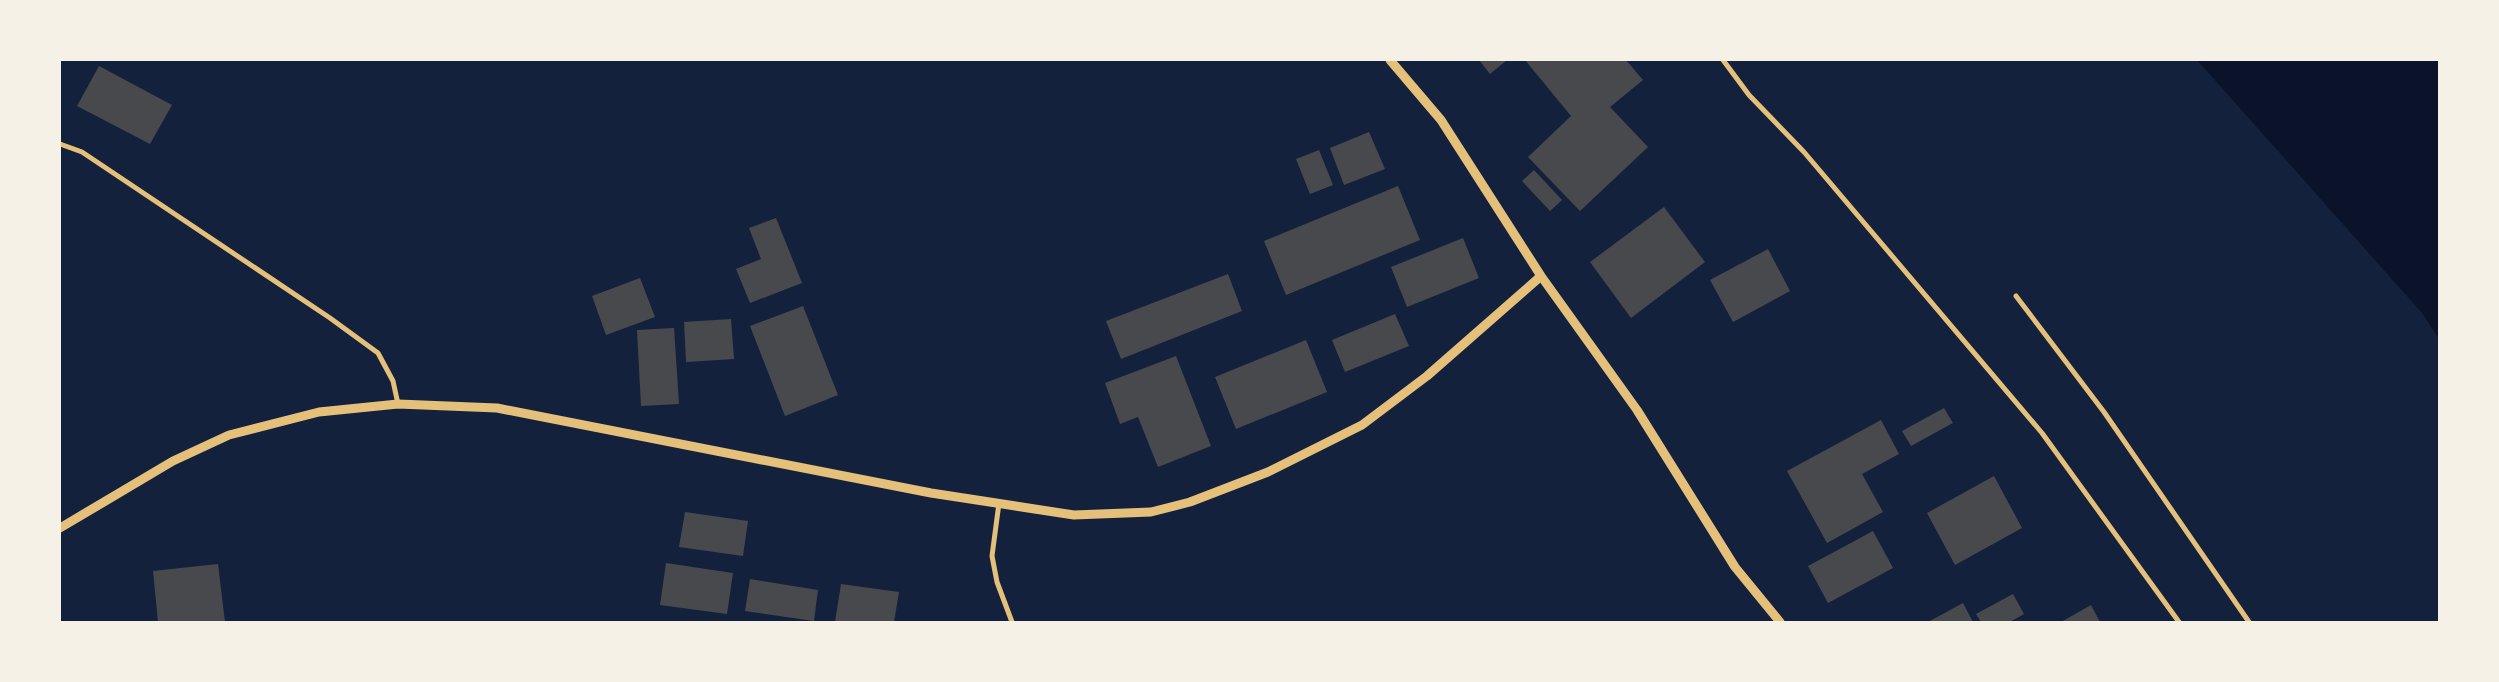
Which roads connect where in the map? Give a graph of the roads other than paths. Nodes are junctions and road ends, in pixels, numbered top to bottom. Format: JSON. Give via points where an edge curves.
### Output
{"nodes":[{"id":1,"x":1390,"y":60,"type":"edge"},
{"id":2,"x":1723,"y":60,"type":"edge"},
{"id":3,"x":60,"y":144,"type":"edge"},
{"id":4,"x":1542,"y":276,"type":"junction"},
{"id":5,"x":2016,"y":296,"type":"dead end"},
{"id":6,"x":398,"y":404,"type":"junction"},
{"id":7,"x":999,"y":503,"type":"junction"},
{"id":8,"x":60,"y":528,"type":"edge"},
{"id":9,"x":1012,"y":622,"type":"edge"},
{"id":10,"x":1780,"y":622,"type":"edge"},
{"id":11,"x":2179,"y":622,"type":"edge"},
{"id":12,"x":2249,"y":622,"type":"edge"}],
"edges":[{"from":1,"to":4,"type":"street","via":[[1441,120]]},
{"from":2,"to":11,"type":"street","via":[[1749,95],[1810,160],[2042,433]]},
{"from":3,"to":6,"type":"street","via":[[82,152],[378,353],[393,381]]},
{"from":4,"to":7,"type":"street","via":[[1428,376],[1362,425],[1268,472],[1190,502],[1151,512],[1074,515]]},
{"from":4,"to":10,"type":"street","via":[[1637,410],[1735,567]]},
{"from":5,"to":12,"type":"street","via":[[2104,412]]},
{"from":6,"to":7,"type":"street","via":[[488,408],[538,415],[931,493]]},
{"from":6,"to":8,"type":"street","via":[[319,412],[229,435],[173,461]]},
{"from":7,"to":9,"type":"street","via":[[992,556],[997,582]]}]}
